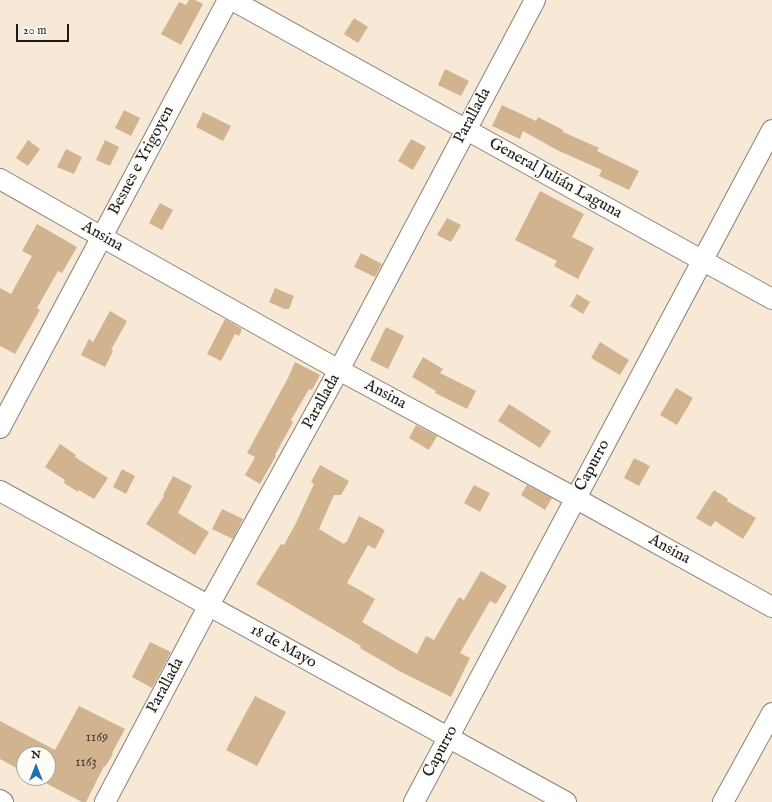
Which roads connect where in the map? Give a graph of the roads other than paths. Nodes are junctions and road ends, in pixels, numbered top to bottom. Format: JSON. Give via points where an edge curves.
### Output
{"nodes":[{"id":1,"x":228,"y":0,"type":"edge"},
{"id":2,"x":232,"y":0,"type":"edge"},
{"id":3,"x":535,"y":0,"type":"edge"},
{"id":4,"x":466,"y":130,"type":"junction"},
{"id":5,"x":772,"y":130,"type":"edge"},
{"id":6,"x":0,"y":179,"type":"edge"},
{"id":7,"x":102,"y":237,"type":"junction"},
{"id":8,"x":703,"y":261,"type":"junction"},
{"id":9,"x":772,"y":299,"type":"edge"},
{"id":10,"x":339,"y":370,"type":"junction"},
{"id":11,"x":0,"y":428,"type":"edge"},
{"id":12,"x":0,"y":492,"type":"edge"},
{"id":13,"x":575,"y":498,"type":"junction"},
{"id":14,"x":208,"y":606,"type":"junction"},
{"id":15,"x":772,"y":607,"type":"edge"},
{"id":16,"x":772,"y":713,"type":"edge"},
{"id":17,"x":449,"y":738,"type":"junction"},
{"id":18,"x":0,"y":800,"type":"edge"},
{"id":19,"x":3,"y":802,"type":"edge"},
{"id":20,"x":105,"y":802,"type":"edge"},
{"id":21,"x":414,"y":802,"type":"edge"},
{"id":22,"x":566,"y":802,"type":"edge"},
{"id":23,"x":723,"y":802,"type":"edge"}],
"edges":[{"from":1,"to":7,"type":"street","name":"Besnes e Yrigoyen"},
{"from":2,"to":4,"type":"street","name":"General Julián Laguna"},
{"from":3,"to":4,"type":"street","name":"Parallada"},
{"from":4,"to":8,"type":"street","name":"General Julián Laguna"},
{"from":4,"to":10,"type":"street","name":"Parallada"},
{"from":5,"to":8,"type":"street","name":"Capurro"},
{"from":6,"to":7,"type":"street","name":"Ansina"},
{"from":7,"to":10,"type":"street","name":"Ansina"},
{"from":7,"to":11,"type":"street","name":"Besnes e Yrigoyen"},
{"from":8,"to":9,"type":"street","name":"General Julián Laguna"},
{"from":8,"to":13,"type":"street","name":"Capurro"},
{"from":10,"to":13,"type":"street","name":"Ansina"},
{"from":10,"to":14,"type":"street","name":"Parallada"},
{"from":12,"to":14,"type":"street","name":"18 de Mayo"},
{"from":13,"to":15,"type":"street","name":"Ansina"},
{"from":13,"to":17,"type":"street","name":"Capurro"},
{"from":14,"to":17,"type":"street","name":"18 de Mayo"},
{"from":14,"to":20,"type":"street","name":"Parallada"},
{"from":16,"to":23,"type":"street"},
{"from":17,"to":21,"type":"street","name":"Capurro"},
{"from":17,"to":22,"type":"street","name":"18 de Mayo"},
{"from":18,"to":19,"type":"street"}]}
